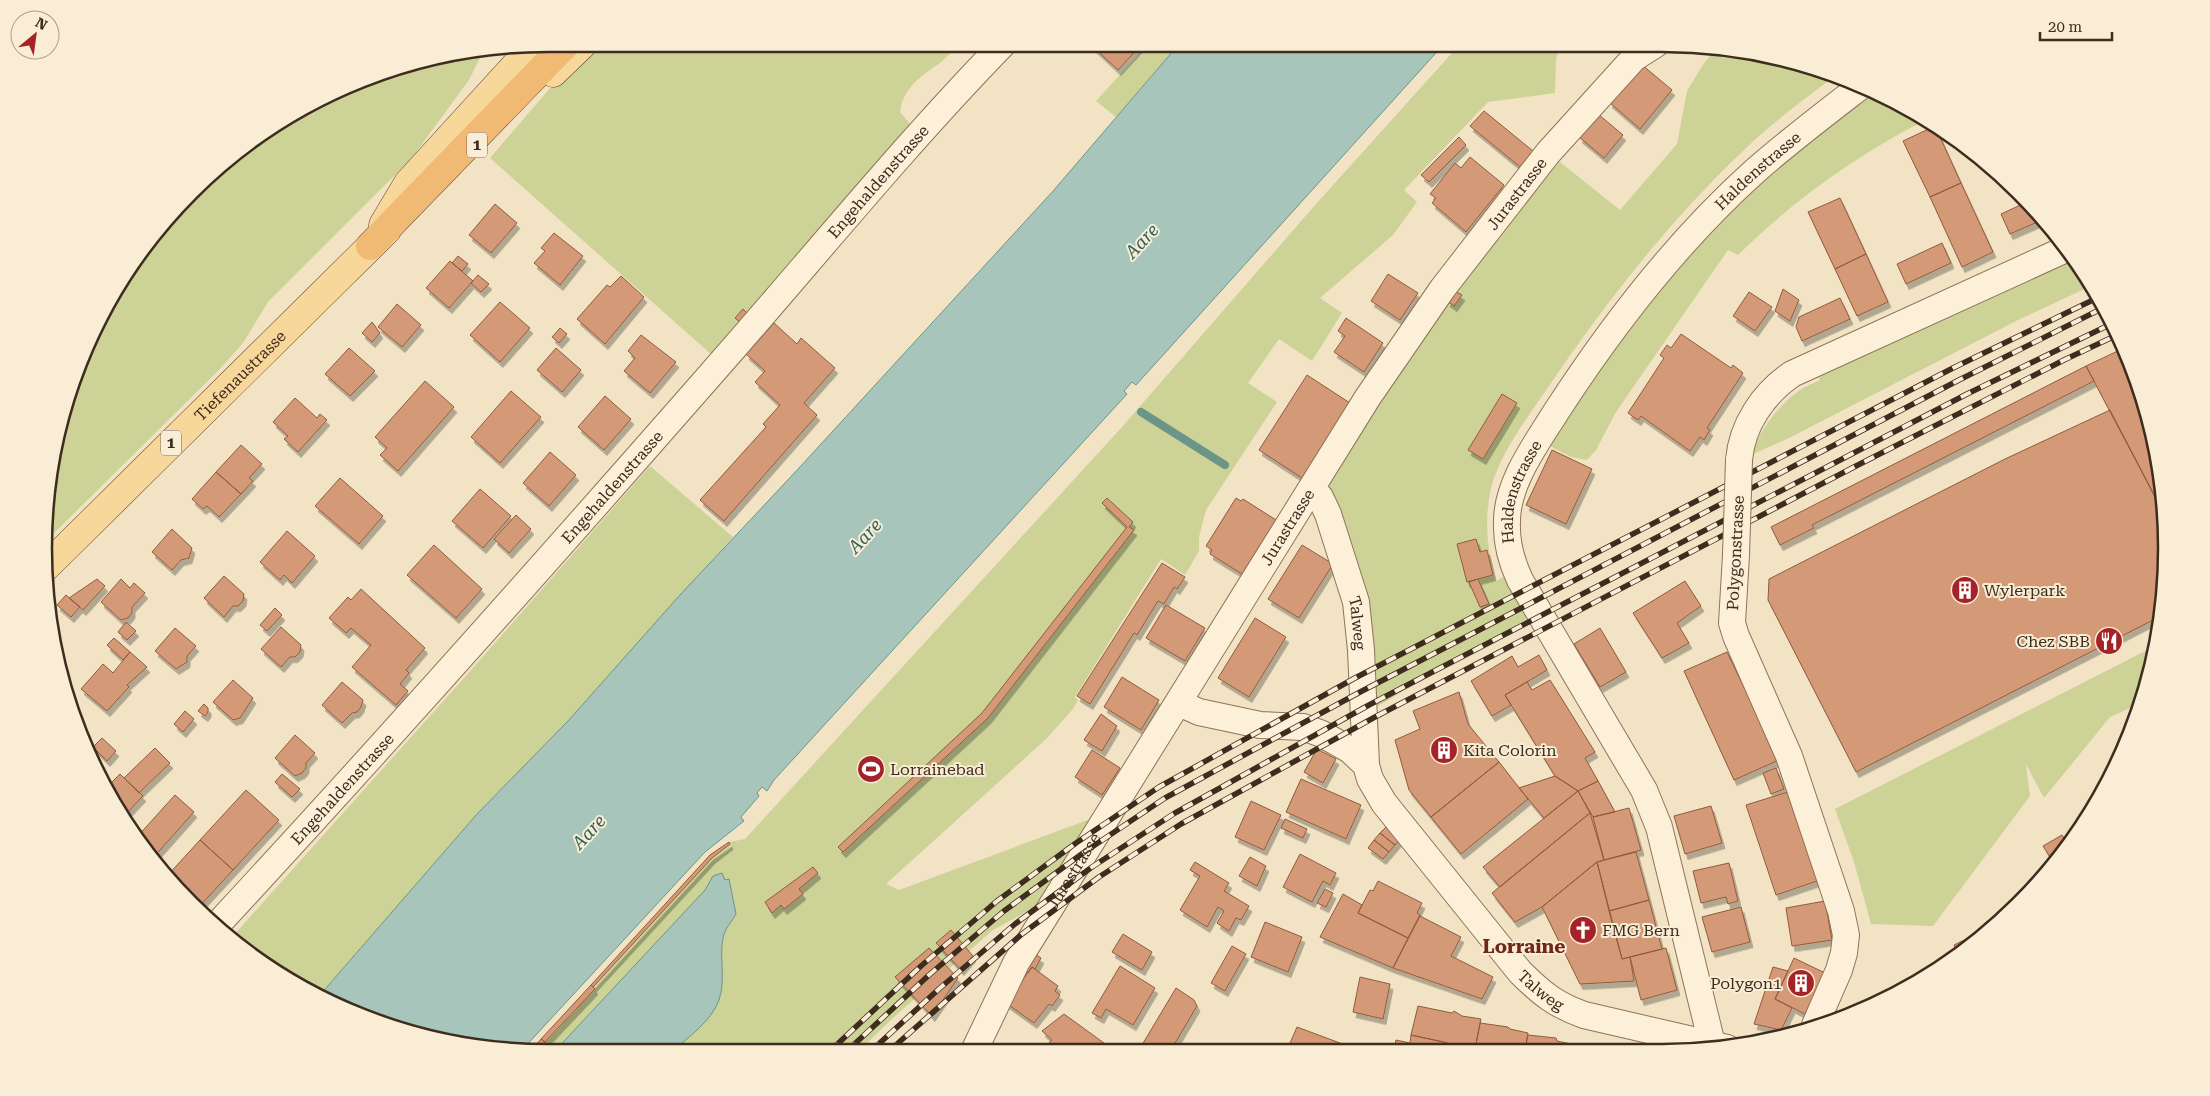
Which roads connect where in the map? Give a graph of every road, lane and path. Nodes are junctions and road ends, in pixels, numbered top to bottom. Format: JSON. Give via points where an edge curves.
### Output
{"nodes":[{"id":1,"x":558,"y":52,"type":"edge"},
{"id":2,"x":575,"y":52,"type":"edge"},
{"id":3,"x":995,"y":52,"type":"edge"},
{"id":4,"x":1643,"y":52,"type":"edge"},
{"id":5,"x":526,"y":53,"type":"edge"},
{"id":6,"x":1855,"y":91,"type":"edge"},
{"id":7,"x":370,"y":246,"type":"junction"},
{"id":8,"x":2059,"y":252,"type":"edge"},
{"id":9,"x":1310,"y":491,"type":"junction"},
{"id":10,"x":53,"y":560,"type":"edge"},
{"id":11,"x":1179,"y":703,"type":"junction"},
{"id":12,"x":1366,"y":765,"type":"junction"},
{"id":13,"x":221,"y":921,"type":"edge"},
{"id":14,"x":1818,"y":1018,"type":"edge"},
{"id":15,"x":1718,"y":1040,"type":"edge"},
{"id":16,"x":1700,"y":1041,"type":"edge"},
{"id":17,"x":977,"y":1044,"type":"edge"}],
"edges":[{"from":1,"to":7,"type":"highway"},
{"from":2,"to":7,"type":"main road","name":"Tiefenaustrasse","number":"1"},
{"from":3,"to":13,"type":"street","name":"Engehaldenstrasse","via":[[942,107],[618,481],[363,768]]},
{"from":4,"to":9,"type":"street","name":"Jurastrasse","via":[[1634,58],[1548,153],[1443,288],[1368,396]]},
{"from":5,"to":7,"type":"main road","name":"Tiefenaustrasse","number":"1","via":[[408,184]]},
{"from":6,"to":15,"type":"street","name":"Haldenstrasse","via":[[1755,171],[1716,208],[1641,291],[1594,355],[1525,464],[1512,494],[1506,520],[1510,558],[1520,580],[1552,638],[1624,752],[1648,799],[1659,827]]},
{"from":7,"to":10,"type":"main road","name":"Tiefenaustrasse","number":"1"},
{"from":8,"to":14,"type":"street","name":"Polygonstrasse","bridge":true,"via":[[1792,374],[1772,391],[1747,424],[1739,460],[1732,623],[1789,756],[1841,911],[1846,935],[1839,970]]},
{"from":9,"to":11,"type":"street","name":"Jurastrasse"},
{"from":9,"to":12,"type":"street","name":"Talweg","via":[[1320,498],[1328,514],[1356,602]]},
{"from":11,"to":12,"type":"street","name":"Talweg","via":[[1199,712],[1260,725],[1304,727],[1336,740]]},
{"from":11,"to":17,"type":"street","name":"Jurastrasse","via":[[1016,963]]},
{"from":12,"to":16,"type":"street","name":"Talweg","via":[[1384,803],[1498,946],[1543,995],[1584,1015]]}]}
